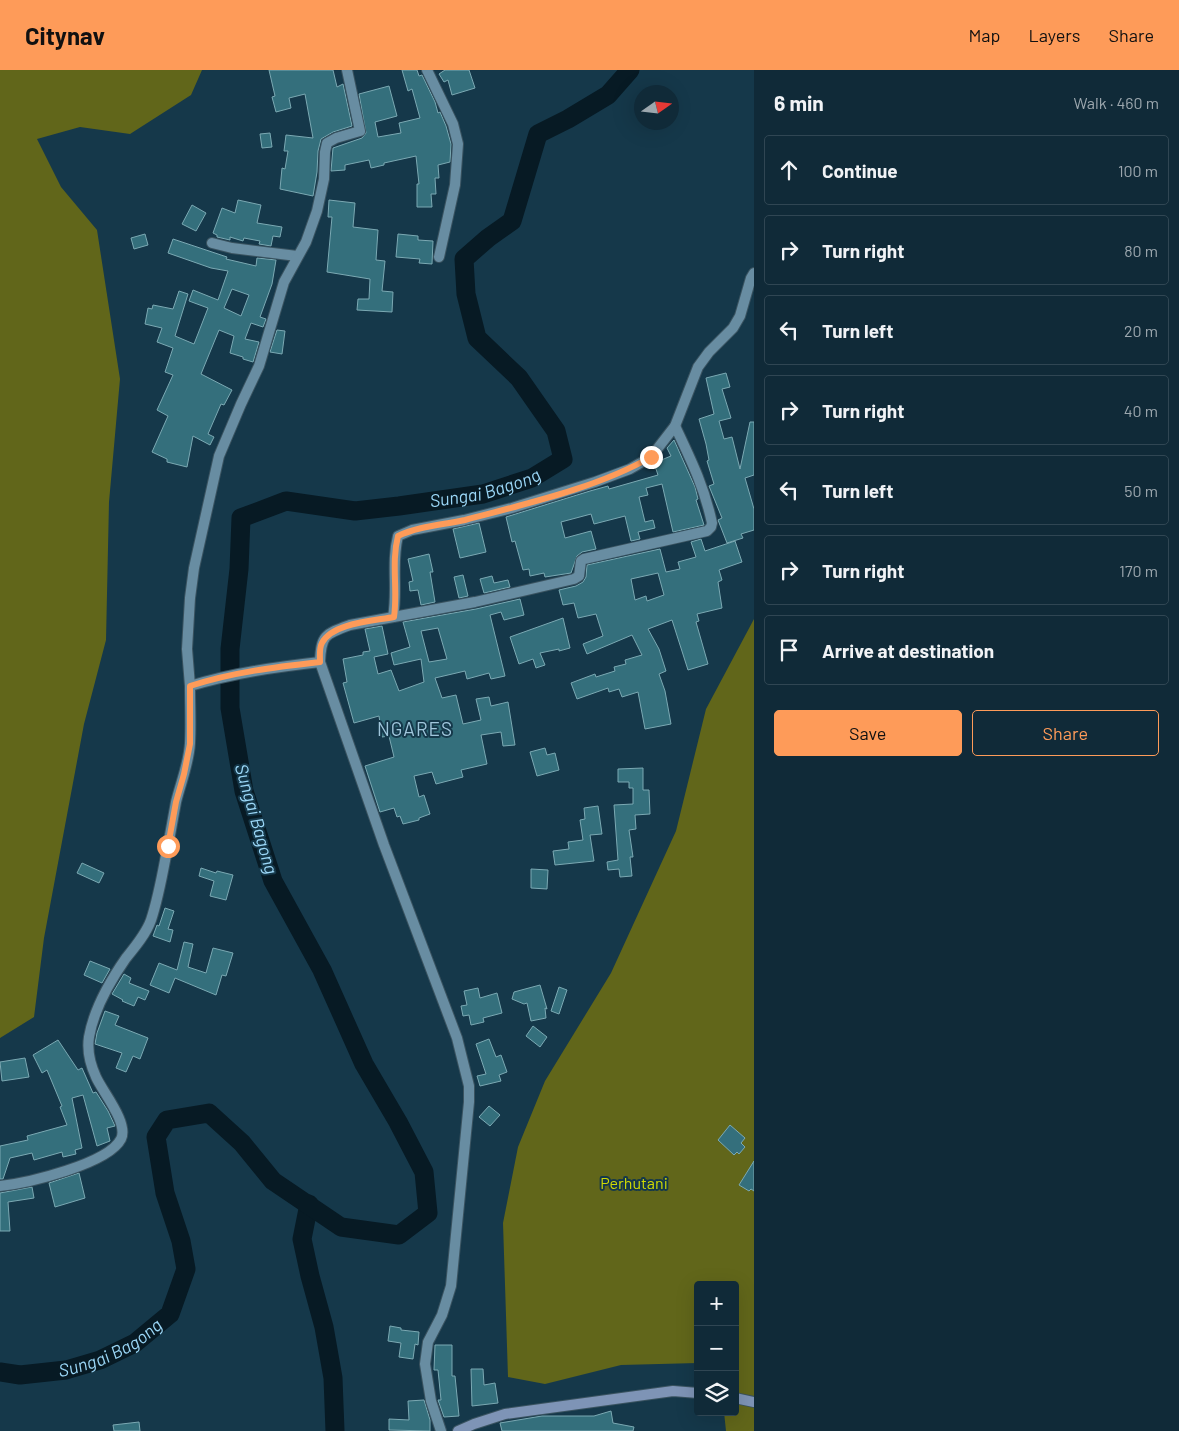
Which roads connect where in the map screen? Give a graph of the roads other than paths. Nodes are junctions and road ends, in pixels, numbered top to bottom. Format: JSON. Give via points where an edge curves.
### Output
{"nodes":[{"id":1,"x":347,"y":70,"type":"edge"},
{"id":2,"x":427,"y":70,"type":"edge"},
{"id":3,"x":212,"y":243,"type":"dead end"},
{"id":4,"x":297,"y":256,"type":"junction"},
{"id":5,"x":439,"y":258,"type":"dead end"},
{"id":6,"x":754,"y":273,"type":"edge"},
{"id":7,"x":675,"y":426,"type":"junction"},
{"id":8,"x":394,"y":617,"type":"junction"},
{"id":9,"x":320,"y":662,"type":"junction"},
{"id":10,"x":190,"y":686,"type":"junction"},
{"id":11,"x":0,"y":1186,"type":"edge"},
{"id":12,"x":694,"y":1393,"type":"edge"},
{"id":13,"x":739,"y":1399,"type":"edge"},
{"id":14,"x":754,"y":1402,"type":"edge"},
{"id":15,"x":441,"y":1431,"type":"edge"},
{"id":16,"x":458,"y":1431,"type":"edge"}],
"edges":[{"from":1,"to":4,"type":"street","via":[[360,131],[327,143],[317,211],[306,242]]},
{"from":2,"to":5,"type":"street","via":[[453,124],[458,144],[455,185]]},
{"from":3,"to":4,"type":"street"},
{"from":4,"to":10,"type":"street","via":[[284,282],[259,366],[219,456],[190,598],[187,650]]},
{"from":6,"to":7,"type":"street","via":[[740,316],[698,367]]},
{"from":7,"to":8,"type":"street","via":[[651,457],[630,469],[512,508],[398,536],[394,551]]},
{"from":7,"to":8,"type":"street","via":[[705,494],[712,523],[707,531],[584,559],[574,579]]},
{"from":8,"to":9,"type":"street","via":[[330,632],[321,644]]},
{"from":9,"to":10,"type":"street","via":[[272,667]]},
{"from":9,"to":15,"type":"street","via":[[457,1038],[469,1086],[451,1286],[442,1315],[428,1342],[425,1364],[431,1401]]},
{"from":10,"to":11,"type":"street","via":[[190,744],[161,882],[150,920],[101,1000],[89,1035],[92,1066],[118,1119],[122,1133],[120,1140],[104,1155],[82,1165],[42,1178]]},
{"from":12,"to":16,"type":"main road","via":[[673,1391],[505,1414]]},
{"from":13,"to":14,"type":"main road"}]}
